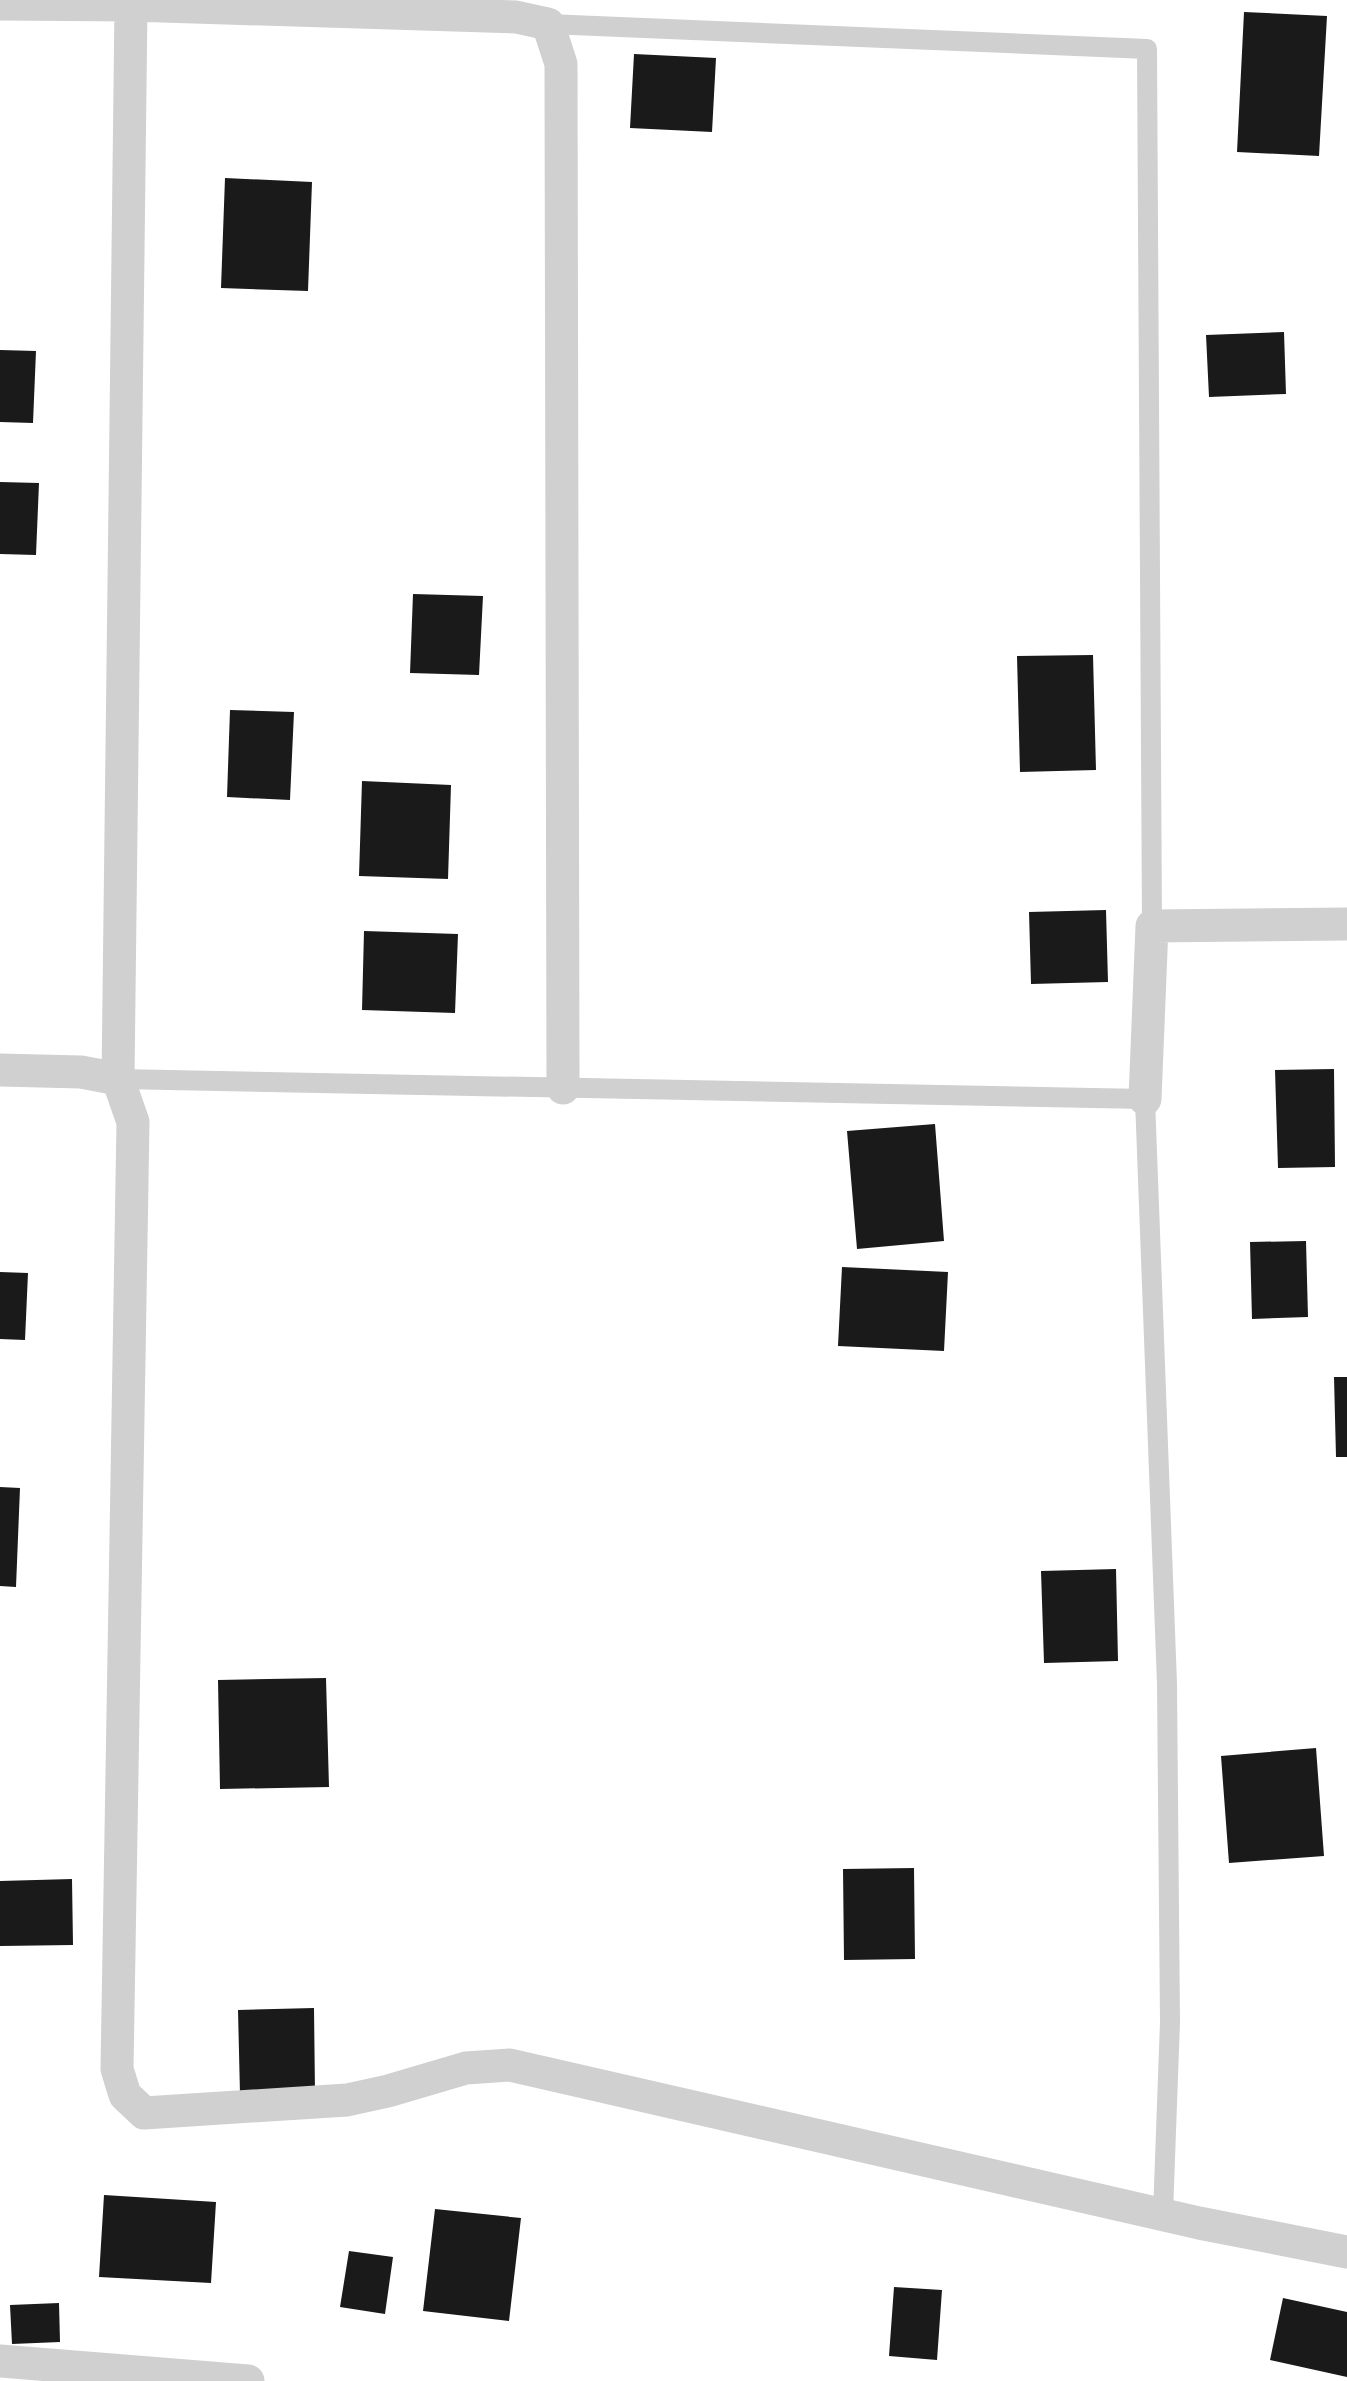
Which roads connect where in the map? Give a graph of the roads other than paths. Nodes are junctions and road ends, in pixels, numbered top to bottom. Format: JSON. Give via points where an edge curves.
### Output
{"nodes":[{"id":1,"x":0,"y":4,"type":"edge"},
{"id":2,"x":131,"y":5,"type":"junction"},
{"id":3,"x":548,"y":24,"type":"junction"},
{"id":4,"x":1347,"y":924,"type":"edge"},
{"id":5,"x":1152,"y":926,"type":"junction"},
{"id":6,"x":0,"y":1070,"type":"edge"},
{"id":7,"x":118,"y":1079,"type":"junction"},
{"id":8,"x":563,"y":1088,"type":"junction"},
{"id":9,"x":1145,"y":1099,"type":"junction"},
{"id":10,"x":1163,"y":2214,"type":"junction"},
{"id":11,"x":1347,"y":2252,"type":"edge"},
{"id":12,"x":0,"y":2361,"type":"edge"},
{"id":13,"x":248,"y":2381,"type":"edge"}],
"edges":[{"from":1,"to":2,"type":"street"},
{"from":2,"to":3,"type":"street","via":[[516,17]]},
{"from":2,"to":7,"type":"street"},
{"from":3,"to":5,"type":"lane","via":[[1148,49]]},
{"from":3,"to":8,"type":"street","via":[[561,64]]},
{"from":4,"to":5,"type":"street"},
{"from":5,"to":9,"type":"street"},
{"from":6,"to":7,"type":"street","via":[[81,1072]]},
{"from":7,"to":8,"type":"lane"},
{"from":7,"to":10,"type":"street","via":[[133,1122],[117,2069],[125,2095],[144,2113],[347,2100],[466,2067],[510,2065]]},
{"from":8,"to":9,"type":"lane"},
{"from":9,"to":10,"type":"lane","via":[[1167,1684],[1170,2022]]},
{"from":10,"to":11,"type":"street"},
{"from":12,"to":13,"type":"street"}]}
